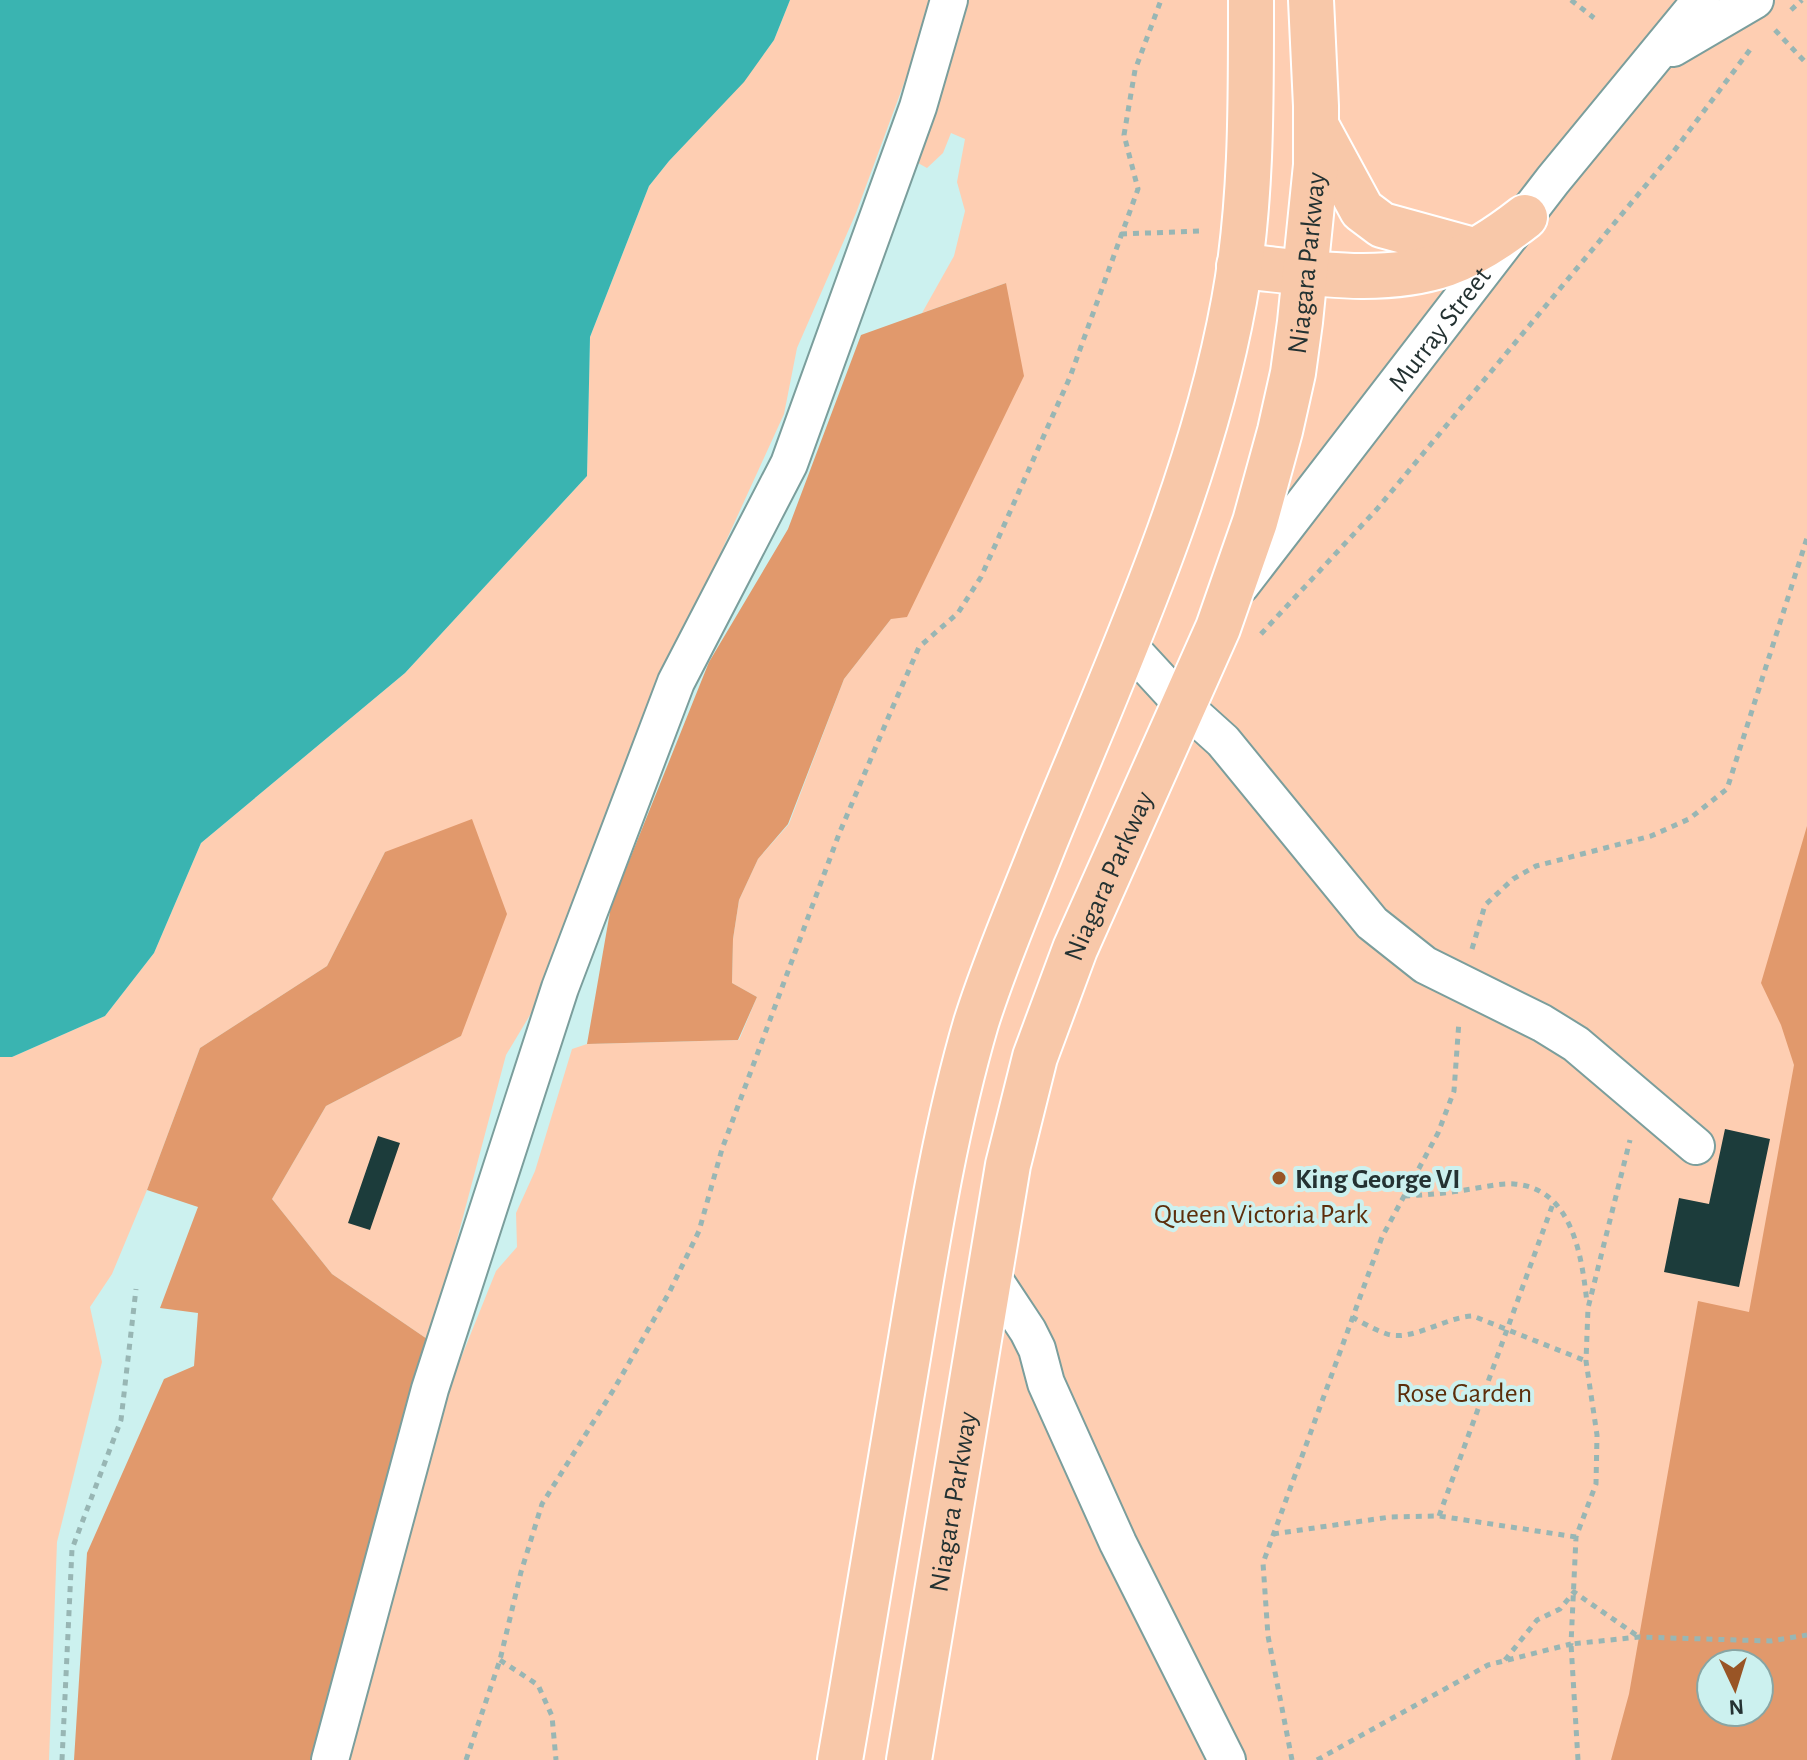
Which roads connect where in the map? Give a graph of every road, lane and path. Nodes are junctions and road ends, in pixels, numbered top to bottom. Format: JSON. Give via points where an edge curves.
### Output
{"nodes":[{"id":1,"x":949,"y":0,"type":"edge"},
{"id":2,"x":1161,"y":0,"type":"edge"},
{"id":3,"x":1251,"y":0,"type":"edge"},
{"id":4,"x":1311,"y":0,"type":"edge"},
{"id":5,"x":1571,"y":0,"type":"edge"},
{"id":6,"x":1701,"y":0,"type":"edge"},
{"id":7,"x":1802,"y":0,"type":"edge"},
{"id":8,"x":1767,"y":17,"type":"edge"},
{"id":9,"x":1594,"y":18,"type":"dead end"},
{"id":10,"x":1756,"y":42,"type":"dead end"},
{"id":11,"x":1654,"y":59,"type":"junction"},
{"id":12,"x":1807,"y":64,"type":"edge"},
{"id":13,"x":1316,"y":126,"type":"junction"},
{"id":14,"x":1525,"y":217,"type":"junction"},
{"id":15,"x":1211,"y":231,"type":"dead end"},
{"id":16,"x":1121,"y":234,"type":"junction"},
{"id":17,"x":1473,"y":250,"type":"junction"},
{"id":18,"x":1239,"y":266,"type":"junction"},
{"id":19,"x":1306,"y":272,"type":"junction"},
{"id":20,"x":1807,"y":538,"type":"edge"},
{"id":21,"x":1228,"y":602,"type":"junction"},
{"id":22,"x":1278,"y":604,"type":"dead end"},
{"id":23,"x":1275,"y":619,"type":"junction"},
{"id":24,"x":1259,"y":636,"type":"dead end"},
{"id":25,"x":1125,"y":642,"type":"junction"},
{"id":26,"x":1183,"y":705,"type":"junction"},
{"id":27,"x":1461,"y":982,"type":"junction"},
{"id":28,"x":1640,"y":1100,"type":"junction"},
{"id":29,"x":1696,"y":1146,"type":"dead end"},
{"id":30,"x":1404,"y":1196,"type":"junction"},
{"id":31,"x":1554,"y":1201,"type":"junction"},
{"id":32,"x":991,"y":1275,"type":"junction"},
{"id":33,"x":136,"y":1289,"type":"dead end"},
{"id":34,"x":1588,"y":1308,"type":"junction"},
{"id":35,"x":1352,"y":1317,"type":"junction"},
{"id":36,"x":1507,"y":1331,"type":"junction"},
{"id":37,"x":1586,"y":1361,"type":"junction"},
{"id":38,"x":1439,"y":1516,"type":"junction"},
{"id":39,"x":1273,"y":1534,"type":"junction"},
{"id":40,"x":1576,"y":1537,"type":"junction"},
{"id":41,"x":1574,"y":1592,"type":"junction"},
{"id":42,"x":1807,"y":1635,"type":"edge"},
{"id":43,"x":1639,"y":1637,"type":"junction"},
{"id":44,"x":1571,"y":1644,"type":"junction"},
{"id":45,"x":500,"y":1660,"type":"junction"},
{"id":46,"x":1505,"y":1661,"type":"junction"},
{"id":47,"x":62,"y":1760,"type":"edge"},
{"id":48,"x":330,"y":1760,"type":"edge"},
{"id":49,"x":466,"y":1760,"type":"edge"},
{"id":50,"x":556,"y":1760,"type":"edge"},
{"id":51,"x":840,"y":1760,"type":"edge"},
{"id":52,"x":909,"y":1760,"type":"edge"},
{"id":53,"x":1227,"y":1760,"type":"edge"},
{"id":54,"x":1292,"y":1760,"type":"edge"},
{"id":55,"x":1317,"y":1760,"type":"edge"},
{"id":56,"x":1578,"y":1760,"type":"edge"}],
"edges":[{"from":1,"to":48,"type":"street","via":[[918,107],[789,464],[676,682],[560,988],[430,1389]]},
{"from":2,"to":16,"type":"path","via":[[1135,70],[1124,135],[1138,189]]},
{"from":3,"to":18,"type":"main road","via":[[1251,112]]},
{"from":4,"to":13,"type":"main road","name":"Niagara Parkway"},
{"from":5,"to":9,"type":"path"},
{"from":6,"to":11,"type":"street","name":"Murray Street"},
{"from":7,"to":8,"type":"path"},
{"from":8,"to":11,"type":"street","name":"Murray Street"},
{"from":8,"to":12,"type":"path"},
{"from":10,"to":23,"type":"path","via":[[1671,155],[1377,509]]},
{"from":11,"to":14,"type":"street","name":"Murray Street"},
{"from":13,"to":17,"type":"main road","via":[[1362,210],[1382,225]]},
{"from":13,"to":19,"type":"main road","name":"Niagara Parkway"},
{"from":14,"to":17,"type":"main road"},
{"from":14,"to":21,"type":"street","name":"Murray Street"},
{"from":15,"to":16,"type":"path"},
{"from":16,"to":45,"type":"path","via":[[1070,377],[981,577],[958,613],[919,647],[839,834],[722,1149],[699,1231],[622,1375],[542,1504]]},
{"from":17,"to":19,"type":"main road","via":[[1416,273]]},
{"from":18,"to":19,"type":"main road"},
{"from":18,"to":25,"type":"main road","via":[[1226,338],[1190,470]]},
{"from":19,"to":21,"type":"main road","name":"Niagara Parkway","via":[[1280,431]]},
{"from":20,"to":27,"type":"path","via":[[1727,789],[1689,819],[1651,836],[1536,866],[1513,879],[1485,905]]},
{"from":21,"to":26,"type":"main road","name":"Niagara Parkway"},
{"from":22,"to":23,"type":"path"},
{"from":23,"to":24,"type":"path"},
{"from":25,"to":26,"type":"street"},
{"from":25,"to":51,"type":"main road","via":[[996,964],[949,1123]]},
{"from":26,"to":27,"type":"street","via":[[1223,741],[1372,923],[1425,965]]},
{"from":26,"to":32,"type":"main road","name":"Niagara Parkway","via":[[1075,949],[1035,1057],[1008,1165]]},
{"from":27,"to":28,"type":"street","via":[[1576,1044]]},
{"from":27,"to":30,"type":"path","via":[[1454,1091]]},
{"from":28,"to":29,"type":"street"},
{"from":28,"to":34,"type":"path"},
{"from":30,"to":31,"type":"path","via":[[1515,1184]]},
{"from":30,"to":35,"type":"path","via":[[1382,1237]]},
{"from":31,"to":34,"type":"path","via":[[1568,1219],[1583,1267]]},
{"from":31,"to":36,"type":"path"},
{"from":32,"to":52,"type":"main road","name":"Niagara Parkway"},
{"from":32,"to":53,"type":"street","via":[[1037,1349],[1046,1383],[1118,1543]]},
{"from":33,"to":47,"type":"path","via":[[121,1420],[72,1549]]},
{"from":34,"to":37,"type":"path"},
{"from":35,"to":36,"type":"path","via":[[1388,1335],[1473,1316]]},
{"from":35,"to":39,"type":"path"},
{"from":36,"to":37,"type":"path"},
{"from":36,"to":38,"type":"path"},
{"from":37,"to":40,"type":"path","via":[[1597,1435],[1596,1484]]},
{"from":38,"to":39,"type":"path","via":[[1390,1517]]},
{"from":38,"to":40,"type":"path"},
{"from":39,"to":54,"type":"path","via":[[1263,1563],[1268,1636]]},
{"from":40,"to":41,"type":"path"},
{"from":41,"to":43,"type":"path"},
{"from":41,"to":44,"type":"path"},
{"from":41,"to":46,"type":"path","via":[[1560,1609],[1537,1620]]},
{"from":42,"to":43,"type":"path","via":[[1771,1641]]},
{"from":43,"to":44,"type":"path"},
{"from":44,"to":46,"type":"path"},
{"from":44,"to":56,"type":"path"},
{"from":45,"to":49,"type":"path"},
{"from":45,"to":50,"type":"path","via":[[538,1685],[552,1716]]},
{"from":46,"to":55,"type":"path","via":[[1488,1665]]}]}
